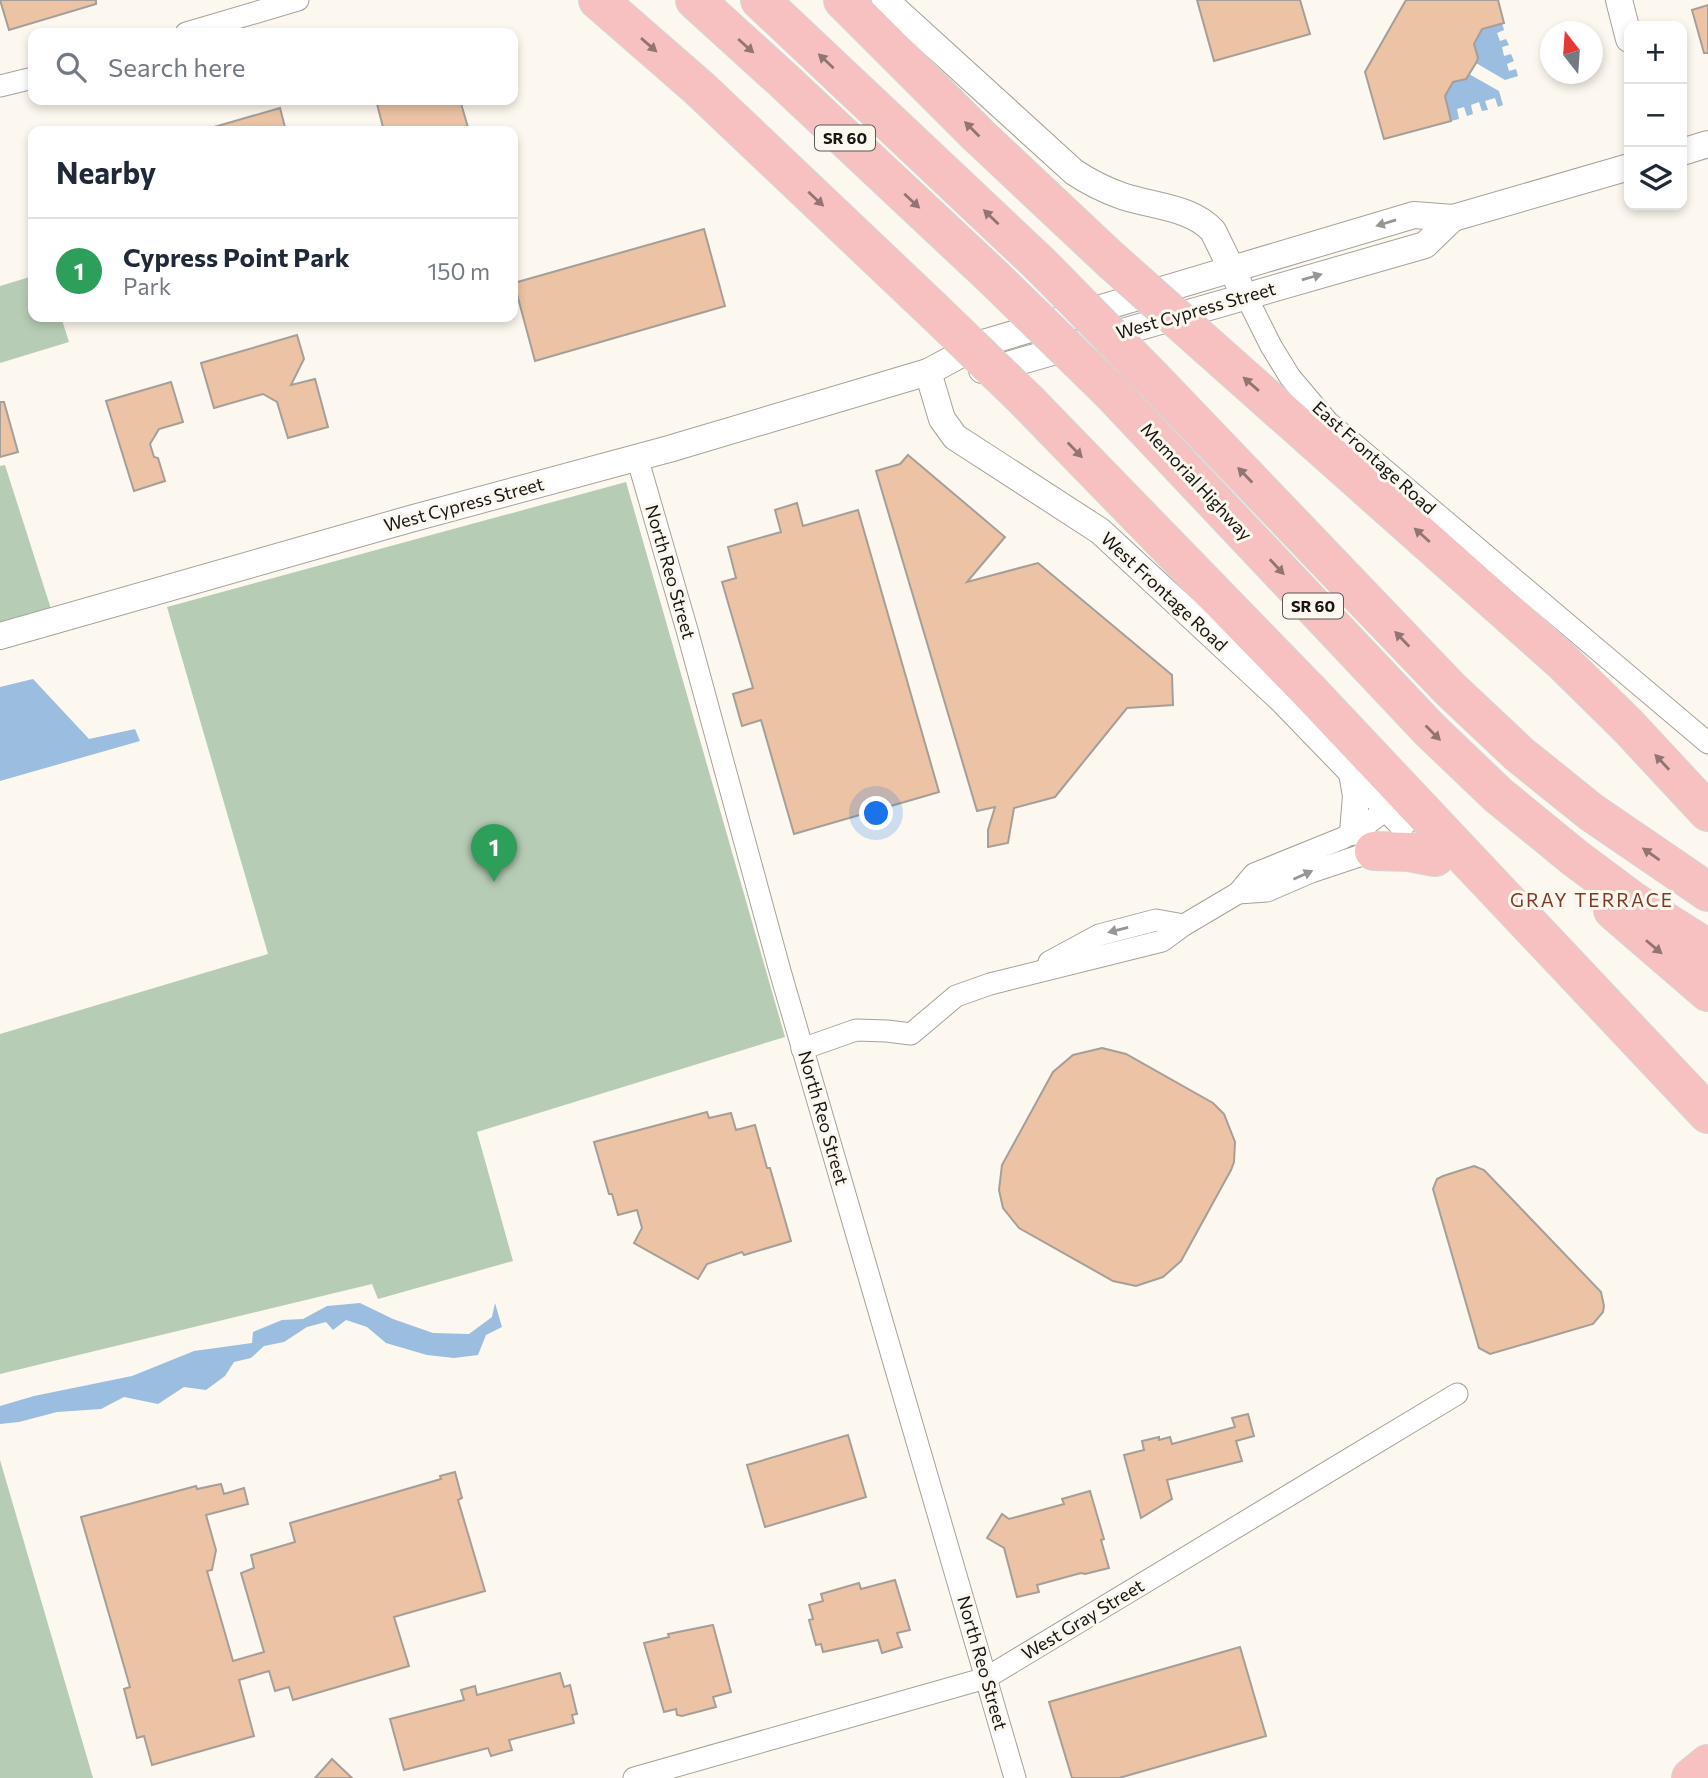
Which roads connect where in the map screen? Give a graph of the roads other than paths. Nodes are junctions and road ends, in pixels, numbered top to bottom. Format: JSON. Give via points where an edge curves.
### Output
{"nodes":[{"id":1,"x":298,"y":0,"type":"edge"},
{"id":2,"x":598,"y":0,"type":"edge"},
{"id":3,"x":695,"y":0,"type":"edge"},
{"id":4,"x":760,"y":0,"type":"edge"},
{"id":5,"x":843,"y":0,"type":"edge"},
{"id":6,"x":885,"y":0,"type":"edge"},
{"id":7,"x":1619,"y":0,"type":"edge"},
{"id":8,"x":1624,"y":21,"type":"edge"},
{"id":9,"x":203,"y":28,"type":"edge"},
{"id":10,"x":28,"y":79,"type":"edge"},
{"id":11,"x":0,"y":86,"type":"edge"},
{"id":12,"x":1708,"y":144,"type":"edge"},
{"id":13,"x":1687,"y":150,"type":"edge"},
{"id":14,"x":1624,"y":168,"type":"edge"},
{"id":15,"x":1453,"y":218,"type":"junction"},
{"id":16,"x":1232,"y":270,"type":"junction"},
{"id":17,"x":1246,"y":296,"type":"junction"},
{"id":18,"x":928,"y":372,"type":"junction"},
{"id":19,"x":637,"y":457,"type":"junction"},
{"id":20,"x":0,"y":636,"type":"edge"},
{"id":21,"x":1708,"y":743,"type":"edge"},
{"id":22,"x":1352,"y":773,"type":"junction"},
{"id":23,"x":1519,"y":813,"type":"junction"},
{"id":24,"x":1708,"y":813,"type":"edge"},
{"id":25,"x":1394,"y":817,"type":"junction"},
{"id":26,"x":1363,"y":842,"type":"junction"},
{"id":27,"x":1435,"y":857,"type":"junction"},
{"id":28,"x":1708,"y":892,"type":"edge"},
{"id":29,"x":1708,"y":948,"type":"edge"},
{"id":30,"x":1708,"y":992,"type":"edge"},
{"id":31,"x":803,"y":1049,"type":"junction"},
{"id":32,"x":1708,"y":1114,"type":"edge"},
{"id":33,"x":1708,"y":1143,"type":"edge"},
{"id":34,"x":1457,"y":1394,"type":"dead end"},
{"id":35,"x":986,"y":1678,"type":"junction"},
{"id":36,"x":1708,"y":1764,"type":"edge"},
{"id":37,"x":634,"y":1778,"type":"edge"},
{"id":38,"x":1014,"y":1778,"type":"edge"},
{"id":39,"x":1690,"y":1778,"type":"edge"}],
"edges":[{"from":1,"to":9,"type":"street"},
{"from":2,"to":32,"type":"highway","one_way":true,"bridge":true,"via":[[699,88],[1027,401],[1309,691]]},
{"from":3,"to":23,"type":"highway","name":"Memorial Highway","number":"SR 60","one_way":true,"bridge":true,"via":[[1112,393],[1430,730]]},
{"from":28,"to":4,"type":"highway","number":"SR 60","one_way":true,"bridge":true,"via":[[1591,812],[1519,754],[1450,689],[1041,264]]},
{"from":24,"to":5,"type":"highway","one_way":true,"bridge":true,"via":[[1562,661],[1111,260]]},
{"from":6,"to":16,"type":"street","name":"East Frontage Road","via":[[1074,172],[1122,196],[1206,223]]},
{"from":7,"to":8,"type":"street"},
{"from":10,"to":11,"type":"street"},
{"from":12,"to":13,"type":"street"},
{"from":14,"to":15,"type":"street","name":"West Cypress Street"},
{"from":15,"to":16,"type":"street","name":"West Cypress Street","one_way":true,"via":[[1414,215]]},
{"from":17,"to":15,"type":"street","name":"West Cypress Street","one_way":true,"via":[[1425,245]]},
{"from":16,"to":17,"type":"street","name":"East Frontage Road"},
{"from":16,"to":18,"type":"street","name":"West Cypress Street","via":[[979,344]]},
{"from":17,"to":18,"type":"street","name":"West Cypress Street","via":[[990,370]]},
{"from":17,"to":21,"type":"street","name":"East Frontage Road","via":[[1290,377],[1328,422]]},
{"from":18,"to":19,"type":"street","name":"West Cypress Street"},
{"from":18,"to":22,"type":"street","name":"West Frontage Road","via":[[942,419],[955,437],[1100,531],[1282,700]]},
{"from":19,"to":20,"type":"street","name":"West Cypress Street"},
{"from":19,"to":31,"type":"street","name":"North Reo Street"},
{"from":22,"to":25,"type":"street","name":"West Frontage Road"},
{"from":22,"to":26,"type":"street"},
{"from":23,"to":29,"type":"highway","name":"Memorial Highway","number":"SR 60","via":[[1634,902]]},
{"from":23,"to":30,"type":"highway","one_way":true,"via":[[1632,929]]},
{"from":25,"to":26,"type":"street"},
{"from":25,"to":27,"type":"highway"},
{"from":26,"to":27,"type":"highway"},
{"from":26,"to":31,"type":"street","via":[[1267,891],[1238,893],[1184,925],[1156,920],[1099,934],[1020,978],[956,996],[911,1034],[856,1030]]},
{"from":27,"to":33,"type":"highway"},
{"from":31,"to":35,"type":"street","name":"North Reo Street"},
{"from":34,"to":35,"type":"street","name":"West Gray Street"},
{"from":35,"to":37,"type":"street","name":"West Gray Street"},
{"from":35,"to":38,"type":"street","name":"North Reo Street"},
{"from":36,"to":39,"type":"highway"}]}
